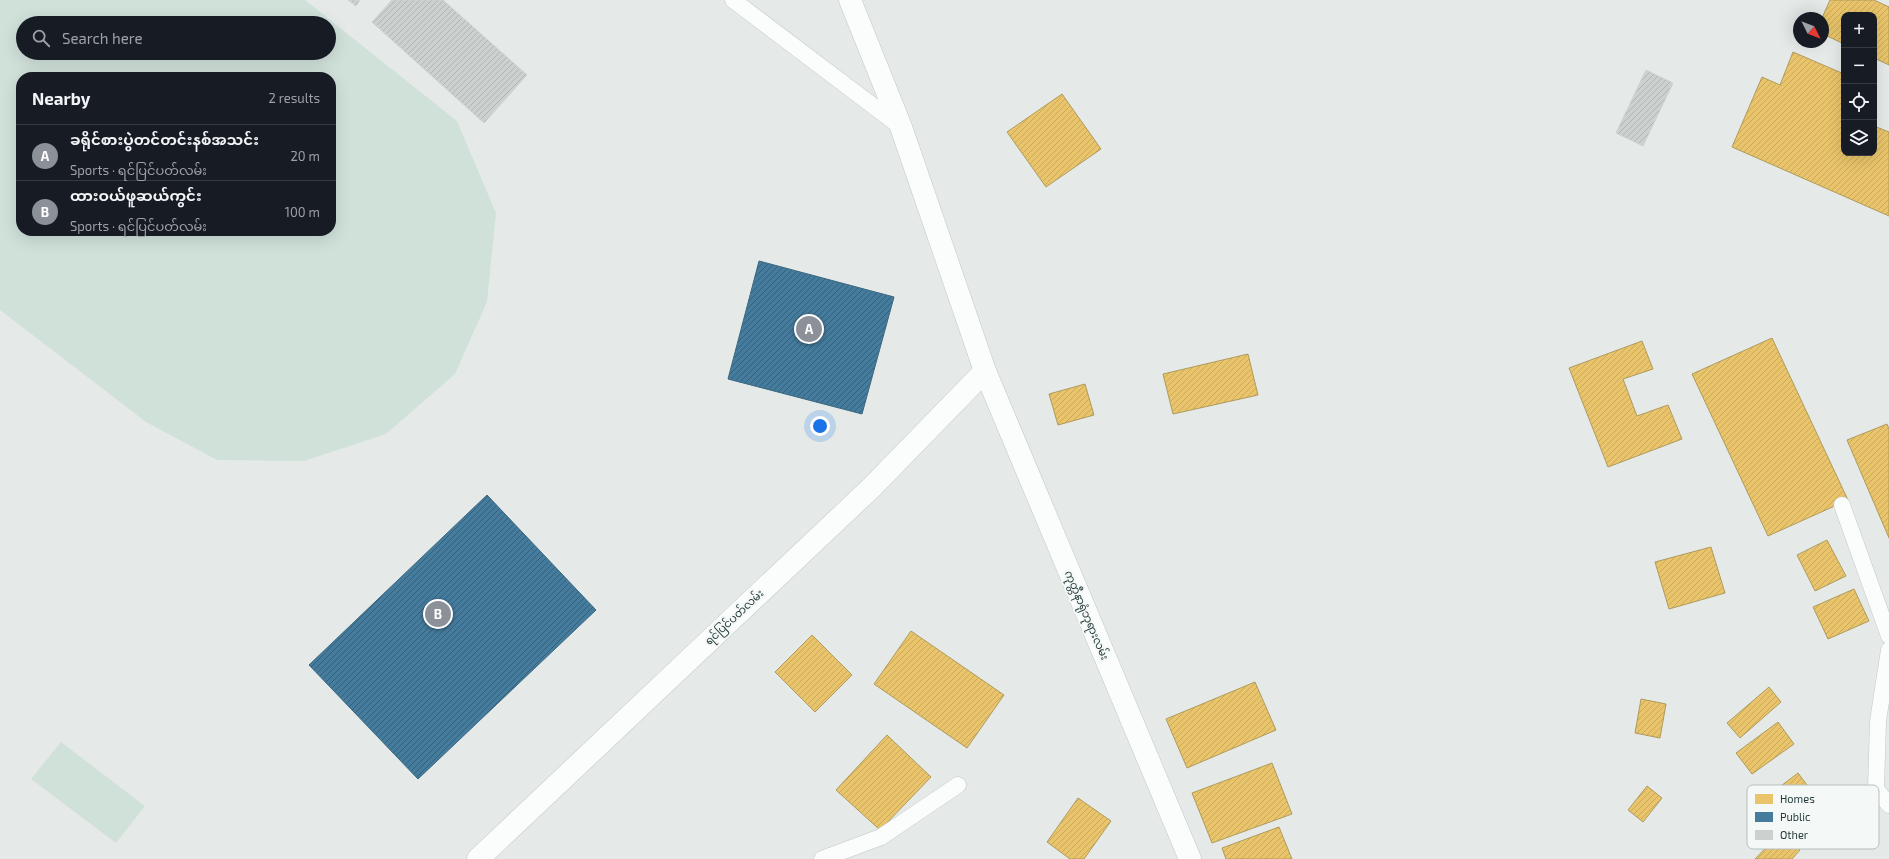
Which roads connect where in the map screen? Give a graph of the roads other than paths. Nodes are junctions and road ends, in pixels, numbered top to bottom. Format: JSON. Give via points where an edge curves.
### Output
{"nodes":[{"id":1,"x":733,"y":0,"type":"edge"},
{"id":2,"x":850,"y":0,"type":"edge"},
{"id":3,"x":900,"y":128,"type":"junction"},
{"id":4,"x":985,"y":371,"type":"junction"},
{"id":5,"x":1842,"y":506,"type":"dead end"},
{"id":6,"x":1889,"y":636,"type":"edge"},
{"id":7,"x":1889,"y":650,"type":"edge"},
{"id":8,"x":958,"y":785,"type":"dead end"},
{"id":9,"x":1876,"y":785,"type":"edge"},
{"id":10,"x":1879,"y":793,"type":"edge"},
{"id":11,"x":1889,"y":805,"type":"edge"},
{"id":12,"x":478,"y":859,"type":"edge"},
{"id":13,"x":822,"y":859,"type":"edge"},
{"id":14,"x":1190,"y":859,"type":"edge"}],
"edges":[{"from":1,"to":3,"type":"lane"},
{"from":2,"to":3,"type":"street","name":"ကုတ္တီနာရုံဘုရားလမ်း"},
{"from":3,"to":4,"type":"street","name":"ကုတ္တီနာရုံဘုရားလမ်း"},
{"from":4,"to":12,"type":"street","name":"ရင်ပြင်ပတ်လမ်း","via":[[872,487]]},
{"from":4,"to":14,"type":"street","name":"ကုတ္တီနာရုံဘုရားလမ်း"},
{"from":5,"to":6,"type":"lane"},
{"from":7,"to":9,"type":"lane","via":[[1878,722]]},
{"from":8,"to":13,"type":"lane","via":[[881,837]]},
{"from":10,"to":11,"type":"lane"}]}
